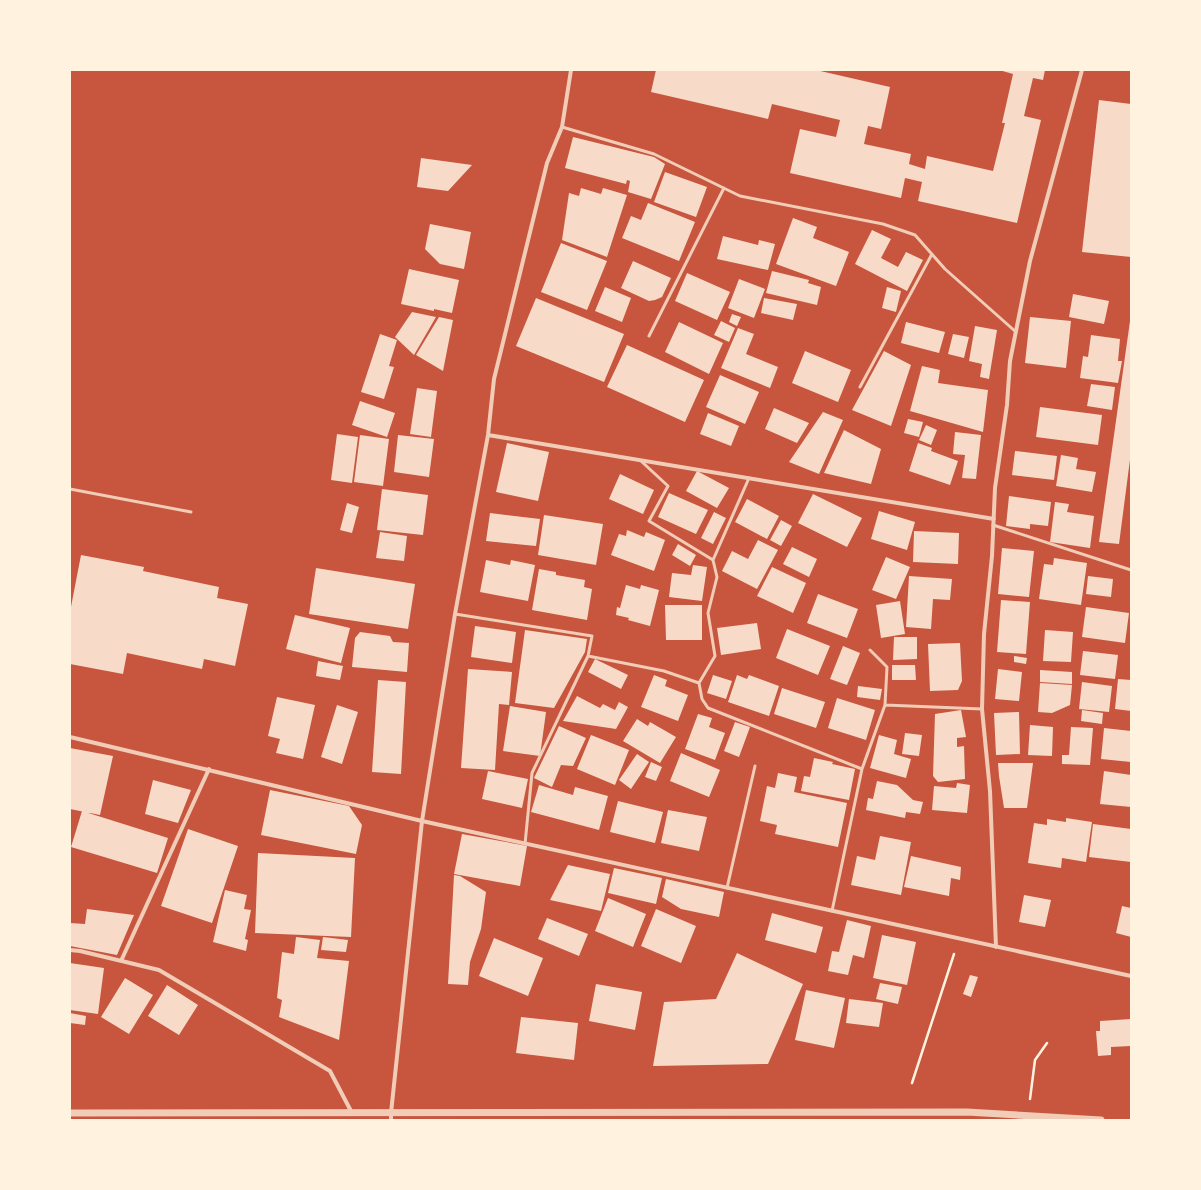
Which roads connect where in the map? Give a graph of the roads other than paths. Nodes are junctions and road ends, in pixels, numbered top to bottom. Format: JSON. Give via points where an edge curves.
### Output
{"nodes":[{"id":1,"x":571,"y":70,"type":"edge"},
{"id":2,"x":1082,"y":70,"type":"edge"},
{"id":3,"x":562,"y":127,"type":"junction"},
{"id":4,"x":724,"y":188,"type":"junction"},
{"id":5,"x":932,"y":254,"type":"junction"},
{"id":6,"x":1016,"y":332,"type":"junction"},
{"id":7,"x":649,"y":336,"type":"dead end"},
{"id":8,"x":860,"y":387,"type":"dead end"},
{"id":9,"x":488,"y":435,"type":"junction"},
{"id":10,"x":641,"y":460,"type":"junction"},
{"id":11,"x":749,"y":478,"type":"junction"},
{"id":12,"x":70,"y":489,"type":"edge"},
{"id":13,"x":191,"y":512,"type":"dead end"},
{"id":14,"x":994,"y":519,"type":"junction"},
{"id":15,"x":993,"y":525,"type":"junction"},
{"id":16,"x":713,"y":560,"type":"junction"},
{"id":17,"x":1131,"y":570,"type":"edge"},
{"id":18,"x":455,"y":614,"type":"junction"},
{"id":19,"x":870,"y":650,"type":"dead end"},
{"id":20,"x":588,"y":656,"type":"junction"},
{"id":21,"x":699,"y":683,"type":"junction"},
{"id":22,"x":884,"y":705,"type":"junction"},
{"id":23,"x":982,"y":709,"type":"junction"},
{"id":24,"x":70,"y":737,"type":"edge"},
{"id":25,"x":755,"y":766,"type":"dead end"},
{"id":26,"x":209,"y":769,"type":"junction"},
{"id":27,"x":862,"y":769,"type":"junction"},
{"id":28,"x":422,"y":821,"type":"junction"},
{"id":29,"x":525,"y":844,"type":"junction"},
{"id":30,"x":727,"y":888,"type":"junction"},
{"id":31,"x":832,"y":911,"type":"junction"},
{"id":32,"x":996,"y":947,"type":"junction"},
{"id":33,"x":70,"y":950,"type":"edge"},
{"id":34,"x":121,"y":961,"type":"junction"},
{"id":35,"x":1131,"y":976,"type":"edge"},
{"id":36,"x":70,"y":1113,"type":"edge"},
{"id":37,"x":352,"y":1114,"type":"junction"},
{"id":38,"x":391,"y":1116,"type":"edge"},
{"id":39,"x":1101,"y":1120,"type":"edge"}],
"edges":[{"from":1,"to":3,"type":"street"},
{"from":2,"to":6,"type":"street","via":[[1030,261]]},
{"from":3,"to":4,"type":"lane","via":[[654,154]]},
{"from":3,"to":9,"type":"street","via":[[548,163],[494,379]]},
{"from":4,"to":5,"type":"lane","via":[[740,196],[883,224],[915,235]]},
{"from":4,"to":7,"type":"lane"},
{"from":5,"to":6,"type":"lane","via":[[945,269]]},
{"from":5,"to":8,"type":"lane"},
{"from":6,"to":14,"type":"street","via":[[1010,361],[1007,405],[995,488]]},
{"from":9,"to":10,"type":"street"},
{"from":9,"to":18,"type":"street"},
{"from":10,"to":11,"type":"street"},
{"from":10,"to":16,"type":"lane","via":[[668,486],[649,521]]},
{"from":11,"to":14,"type":"street"},
{"from":11,"to":16,"type":"lane"},
{"from":12,"to":13,"type":"lane"},
{"from":14,"to":15,"type":"street"},
{"from":15,"to":17,"type":"lane"},
{"from":15,"to":23,"type":"street","via":[[984,634]]},
{"from":16,"to":21,"type":"lane","via":[[717,577],[708,613],[715,656]]},
{"from":18,"to":20,"type":"lane","via":[[592,636]]},
{"from":18,"to":28,"type":"street"},
{"from":19,"to":22,"type":"lane","via":[[887,667]]},
{"from":20,"to":21,"type":"lane","via":[[664,671]]},
{"from":20,"to":29,"type":"lane","via":[[532,774]]},
{"from":21,"to":27,"type":"lane","via":[[702,699],[708,708]]},
{"from":22,"to":23,"type":"lane"},
{"from":22,"to":27,"type":"lane"},
{"from":23,"to":32,"type":"street","via":[[990,791]]},
{"from":24,"to":26,"type":"street"},
{"from":25,"to":30,"type":"lane"},
{"from":26,"to":28,"type":"street"},
{"from":26,"to":34,"type":"street"},
{"from":27,"to":31,"type":"lane"},
{"from":28,"to":29,"type":"street"},
{"from":28,"to":38,"type":"street"},
{"from":29,"to":30,"type":"street"},
{"from":30,"to":31,"type":"street"},
{"from":31,"to":32,"type":"street"},
{"from":32,"to":35,"type":"street"},
{"from":33,"to":34,"type":"street"},
{"from":34,"to":37,"type":"street","via":[[159,970],[330,1071]]},
{"from":36,"to":37,"type":"street"},
{"from":37,"to":38,"type":"street"},
{"from":38,"to":39,"type":"street","via":[[967,1112]]}]}
